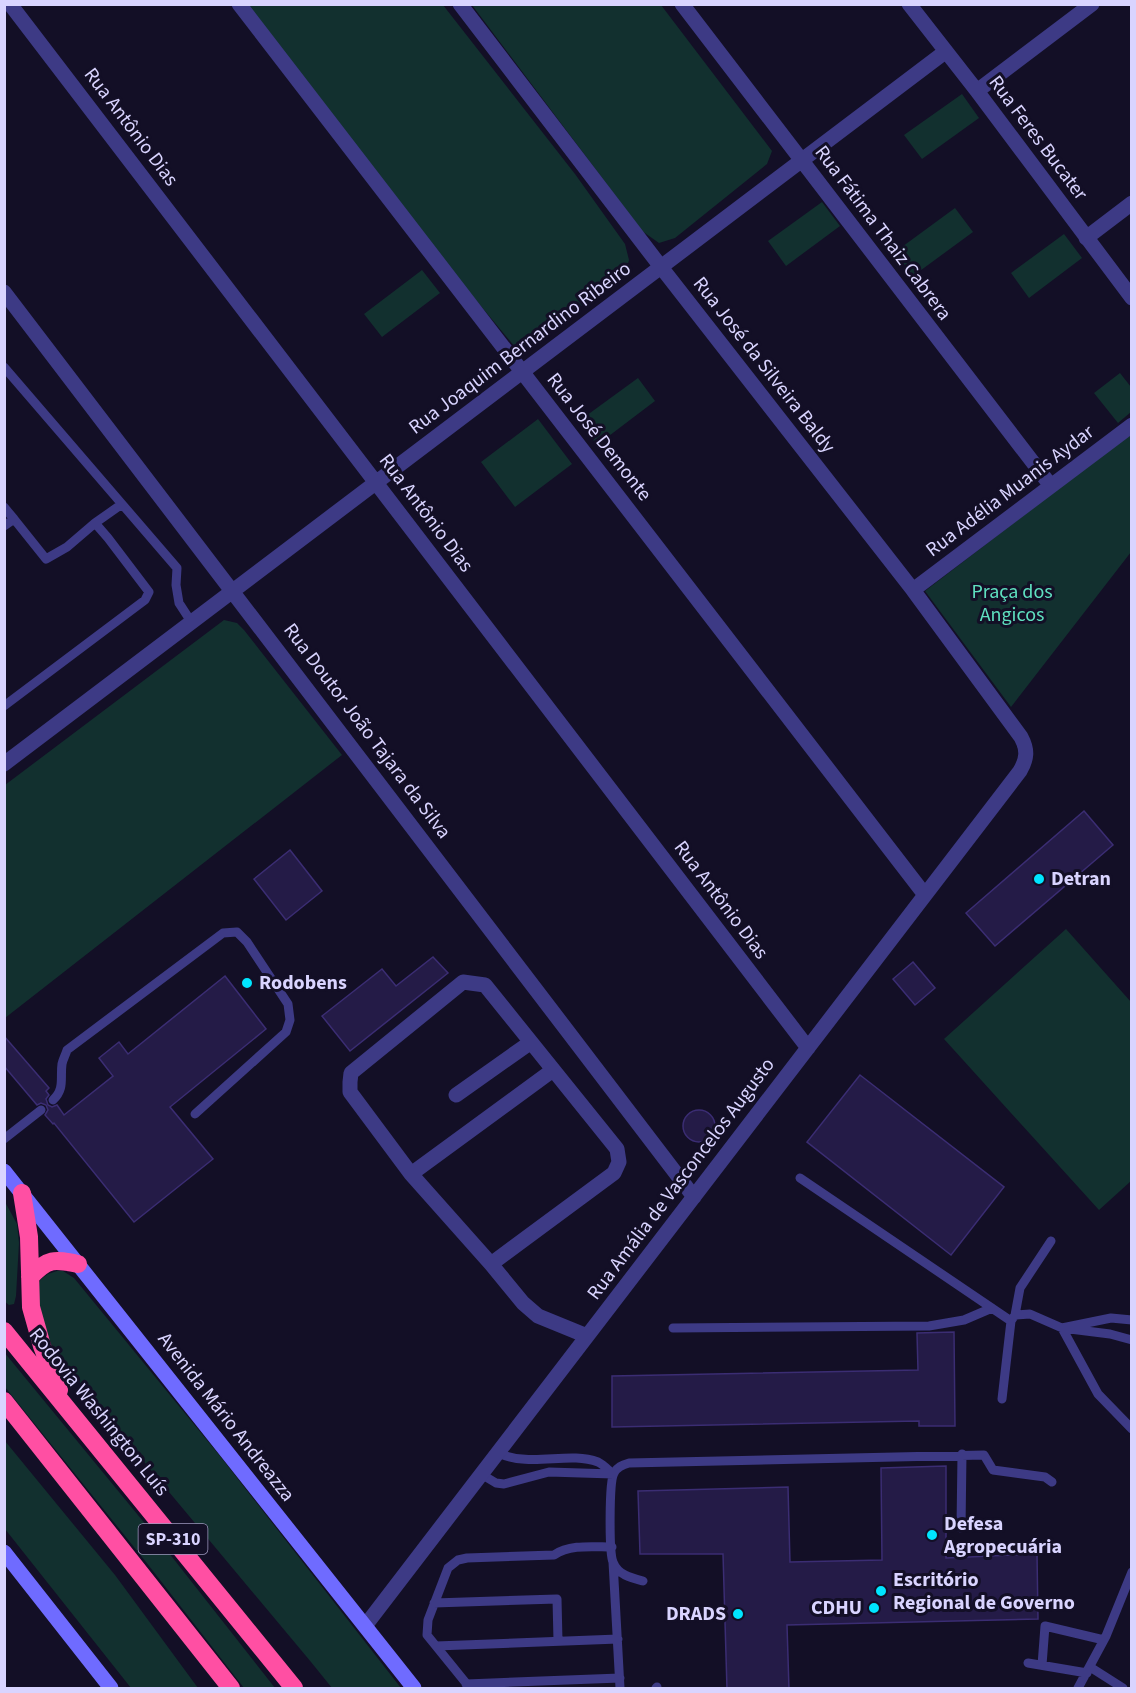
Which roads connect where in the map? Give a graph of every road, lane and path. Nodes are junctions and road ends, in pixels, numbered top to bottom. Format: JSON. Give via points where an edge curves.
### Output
{"nodes":[{"id":1,"x":10,"y":4,"type":"edge"},
{"id":2,"x":239,"y":4,"type":"edge"},
{"id":3,"x":460,"y":4,"type":"edge"},
{"id":4,"x":682,"y":4,"type":"edge"},
{"id":5,"x":909,"y":4,"type":"edge"},
{"id":6,"x":1092,"y":4,"type":"edge"},
{"id":7,"x":945,"y":52,"type":"junction"},
{"id":8,"x":977,"y":91,"type":"junction"},
{"id":9,"x":801,"y":161,"type":"junction"},
{"id":10,"x":1131,"y":203,"type":"edge"},
{"id":11,"x":1086,"y":238,"type":"junction"},
{"id":12,"x":661,"y":267,"type":"junction"},
{"id":13,"x":4,"y":292,"type":"edge"},
{"id":14,"x":1131,"y":298,"type":"edge"},
{"id":15,"x":4,"y":367,"type":"edge"},
{"id":16,"x":522,"y":372,"type":"junction"},
{"id":17,"x":1131,"y":425,"type":"edge"},
{"id":18,"x":376,"y":483,"type":"junction"},
{"id":19,"x":1051,"y":486,"type":"junction"},
{"id":20,"x":122,"y":504,"type":"junction"},
{"id":21,"x":4,"y":507,"type":"edge"},
{"id":22,"x":14,"y":519,"type":"junction"},
{"id":23,"x":95,"y":523,"type":"junction"},
{"id":24,"x":4,"y":526,"type":"edge"},
{"id":25,"x":913,"y":590,"type":"junction"},
{"id":26,"x":233,"y":591,"type":"junction"},
{"id":27,"x":192,"y":623,"type":"junction"},
{"id":28,"x":4,"y":706,"type":"edge"},
{"id":29,"x":1027,"y":755,"type":"joint"},
{"id":30,"x":4,"y":764,"type":"edge"},
{"id":31,"x":925,"y":895,"type":"junction"},
{"id":32,"x":531,"y":1042,"type":"junction"},
{"id":33,"x":808,"y":1048,"type":"junction"},
{"id":34,"x":553,"y":1070,"type":"junction"},
{"id":35,"x":456,"y":1095,"type":"dead end"},
{"id":36,"x":53,"y":1100,"type":"dead end"},
{"id":37,"x":41,"y":1110,"type":"dead end"},
{"id":38,"x":195,"y":1114,"type":"dead end"},
{"id":39,"x":4,"y":1139,"type":"edge"},
{"id":40,"x":4,"y":1171,"type":"edge"},
{"id":41,"x":411,"y":1174,"type":"junction"},
{"id":42,"x":801,"y":1178,"type":"dead end"},
{"id":43,"x":22,"y":1193,"type":"junction"},
{"id":44,"x":694,"y":1197,"type":"junction"},
{"id":45,"x":1051,"y":1241,"type":"dead end"},
{"id":46,"x":78,"y":1264,"type":"junction"},
{"id":47,"x":491,"y":1264,"type":"junction"},
{"id":48,"x":30,"y":1277,"type":"junction"},
{"id":49,"x":992,"y":1308,"type":"junction"},
{"id":50,"x":1013,"y":1318,"type":"junction"},
{"id":51,"x":1131,"y":1320,"type":"edge"},
{"id":52,"x":673,"y":1328,"type":"dead end"},
{"id":53,"x":1062,"y":1328,"type":"junction"},
{"id":54,"x":4,"y":1331,"type":"edge"},
{"id":55,"x":587,"y":1336,"type":"junction"},
{"id":56,"x":1131,"y":1340,"type":"edge"},
{"id":57,"x":1002,"y":1399,"type":"dead end"},
{"id":58,"x":6,"y":1404,"type":"edge"},
{"id":59,"x":65,"y":1406,"type":"junction"},
{"id":60,"x":1131,"y":1429,"type":"edge"},
{"id":61,"x":498,"y":1453,"type":"junction"},
{"id":62,"x":962,"y":1454,"type":"junction"},
{"id":63,"x":482,"y":1474,"type":"junction"},
{"id":64,"x":613,"y":1474,"type":"junction"},
{"id":65,"x":1052,"y":1482,"type":"dead end"},
{"id":66,"x":961,"y":1527,"type":"dead end"},
{"id":67,"x":612,"y":1547,"type":"junction"},
{"id":68,"x":4,"y":1552,"type":"edge"},
{"id":69,"x":613,"y":1562,"type":"junction"},
{"id":70,"x":1131,"y":1572,"type":"edge"},
{"id":71,"x":643,"y":1581,"type":"dead end"},
{"id":72,"x":434,"y":1603,"type":"junction"},
{"id":73,"x":365,"y":1626,"type":"junction"},
{"id":74,"x":618,"y":1639,"type":"junction"},
{"id":75,"x":1104,"y":1640,"type":"junction"},
{"id":76,"x":558,"y":1641,"type":"junction"},
{"id":77,"x":436,"y":1646,"type":"junction"},
{"id":78,"x":1028,"y":1663,"type":"dead end"},
{"id":79,"x":1042,"y":1665,"type":"junction"},
{"id":80,"x":1089,"y":1670,"type":"junction"},
{"id":81,"x":620,"y":1678,"type":"junction"},
{"id":82,"x":468,"y":1686,"type":"edge"},
{"id":83,"x":111,"y":1689,"type":"edge"},
{"id":84,"x":231,"y":1689,"type":"edge"},
{"id":85,"x":294,"y":1689,"type":"edge"},
{"id":86,"x":414,"y":1689,"type":"edge"},
{"id":87,"x":620,"y":1689,"type":"edge"},
{"id":88,"x":1078,"y":1689,"type":"edge"},
{"id":89,"x":1123,"y":1689,"type":"edge"}],
"edges":[{"from":1,"to":18,"type":"street","name":"Rua Antônio Dias"},
{"from":2,"to":16,"type":"street","name":"Rua José Demonte"},
{"from":3,"to":12,"type":"street","name":"Rua José da Silveira Baldy"},
{"from":4,"to":9,"type":"street","name":"Rua Fátima Thaiz Cabrera"},
{"from":5,"to":7,"type":"street","name":"Rua Feres Bucater"},
{"from":6,"to":8,"type":"street"},
{"from":7,"to":8,"type":"street","name":"Rua Feres Bucater"},
{"from":7,"to":9,"type":"street","name":"Rua Joaquim Bernardino Ribeiro"},
{"from":8,"to":11,"type":"street","name":"Rua Feres Bucater"},
{"from":9,"to":12,"type":"street","name":"Rua Joaquim Bernardino Ribeiro"},
{"from":9,"to":19,"type":"street","name":"Rua Fátima Thaiz Cabrera"},
{"from":10,"to":11,"type":"street"},
{"from":11,"to":14,"type":"street","name":"Rua Feres Bucater"},
{"from":12,"to":16,"type":"street","name":"Rua Joaquim Bernardino Ribeiro"},
{"from":12,"to":25,"type":"street","name":"Rua José da Silveira Baldy"},
{"from":13,"to":26,"type":"street","name":"Rua Doutor João Tajara da Silva"},
{"from":15,"to":20,"type":"lane"},
{"from":16,"to":18,"type":"street","name":"Rua Joaquim Bernardino Ribeiro"},
{"from":16,"to":31,"type":"street","name":"Rua José Demonte"},
{"from":17,"to":19,"type":"street","name":"Rua Adélia Muanis Aydar"},
{"from":18,"to":26,"type":"street","name":"Rua Joaquim Bernardino Ribeiro"},
{"from":18,"to":33,"type":"street","name":"Rua Antônio Dias"},
{"from":19,"to":25,"type":"street","name":"Rua Adélia Muanis Aydar"},
{"from":20,"to":23,"type":"lane"},
{"from":20,"to":27,"type":"lane","via":[[177,568],[179,603]]},
{"from":21,"to":22,"type":"lane"},
{"from":22,"to":23,"type":"lane","via":[[46,559]]},
{"from":22,"to":24,"type":"lane"},
{"from":23,"to":28,"type":"lane","via":[[149,592],[148,597]]},
{"from":25,"to":29,"type":"street","name":"Rua José da Silveira Baldy","via":[[1021,737]]},
{"from":26,"to":27,"type":"street","name":"Rua Joaquim Bernardino Ribeiro"},
{"from":26,"to":44,"type":"street","name":"Rua Doutor João Tajara da Silva"},
{"from":27,"to":30,"type":"street","name":"Rua Joaquim Bernardino Ribeiro"},
{"from":29,"to":31,"type":"street","name":"Rua Amália de Vasconcelos Augusto","via":[[1020,771]]},
{"from":31,"to":33,"type":"street","name":"Rua Amália de Vasconcelos Augusto"},
{"from":32,"to":34,"type":"street"},
{"from":32,"to":35,"type":"street"},
{"from":32,"to":41,"type":"street","via":[[485,986],[463,982],[351,1073],[350,1092]]},
{"from":33,"to":44,"type":"street","name":"Rua Amália de Vasconcelos Augusto"},
{"from":34,"to":41,"type":"street"},
{"from":34,"to":47,"type":"street","via":[[617,1149],[619,1162],[614,1173]]},
{"from":36,"to":38,"type":"lane","via":[[62,1084],[67,1050],[223,933],[237,932],[288,1004],[290,1020],[286,1032]]},
{"from":37,"to":39,"type":"lane"},
{"from":40,"to":43,"type":"main road","name":"Avenida Mário Andreazza"},
{"from":41,"to":47,"type":"street"},
{"from":42,"to":49,"type":"lane"},
{"from":43,"to":46,"type":"main road","name":"Avenida Mário Andreazza"},
{"from":43,"to":48,"type":"highway"},
{"from":44,"to":55,"type":"street","name":"Rua Amália de Vasconcelos Augusto"},
{"from":45,"to":50,"type":"lane","via":[[1020,1288]]},
{"from":46,"to":48,"type":"highway","via":[[58,1260],[42,1265]]},
{"from":46,"to":73,"type":"main road","name":"Avenida Mário Andreazza"},
{"from":47,"to":55,"type":"street","via":[[538,1316]]},
{"from":48,"to":59,"type":"highway","via":[[31,1307]]},
{"from":49,"to":50,"type":"lane"},
{"from":49,"to":52,"type":"lane","via":[[964,1320],[929,1326]]},
{"from":50,"to":53,"type":"lane","via":[[1030,1314]]},
{"from":50,"to":57,"type":"lane"},
{"from":51,"to":53,"type":"lane","via":[[1111,1318]]},
{"from":53,"to":56,"type":"lane"},
{"from":53,"to":60,"type":"lane","via":[[1098,1394]]},
{"from":54,"to":59,"type":"highway","name":"Rodovia Washington Luís","number":"SP-310"},
{"from":55,"to":61,"type":"street","name":"Rua Amália de Vasconcelos Augusto"},
{"from":58,"to":84,"type":"highway","number":"SP-310"},
{"from":59,"to":85,"type":"highway","name":"Rodovia Washington Luís","number":"SP-310"},
{"from":61,"to":63,"type":"street","name":"Rua Amália de Vasconcelos Augusto"},
{"from":61,"to":64,"type":"lane","via":[[519,1460],[596,1462]]},
{"from":62,"to":64,"type":"lane","via":[[646,1462],[619,1466]]},
{"from":62,"to":65,"type":"lane","via":[[984,1455],[993,1470],[1045,1477]]},
{"from":62,"to":66,"type":"lane"},
{"from":63,"to":64,"type":"lane","via":[[504,1484],[549,1472]]},
{"from":63,"to":73,"type":"street","name":"Rua Amália de Vasconcelos Augusto"},
{"from":64,"to":67,"type":"lane"},
{"from":67,"to":69,"type":"lane"},
{"from":67,"to":72,"type":"lane","via":[[562,1549],[554,1555],[458,1560],[448,1568]]},
{"from":68,"to":83,"type":"main road"},
{"from":69,"to":71,"type":"lane","via":[[625,1576]]},
{"from":69,"to":74,"type":"lane"},
{"from":70,"to":75,"type":"lane"},
{"from":72,"to":76,"type":"lane","via":[[557,1599]]},
{"from":72,"to":77,"type":"lane","via":[[427,1635]]},
{"from":73,"to":86,"type":"main road","name":"Avenida Mário Andreazza"},
{"from":74,"to":76,"type":"lane"},
{"from":74,"to":81,"type":"lane"},
{"from":75,"to":79,"type":"lane","via":[[1045,1626]]},
{"from":75,"to":80,"type":"lane"},
{"from":76,"to":77,"type":"lane"},
{"from":77,"to":82,"type":"lane"},
{"from":78,"to":79,"type":"lane"},
{"from":79,"to":80,"type":"lane"},
{"from":80,"to":88,"type":"lane"},
{"from":80,"to":89,"type":"lane"},
{"from":81,"to":82,"type":"lane"},
{"from":81,"to":87,"type":"lane"}]}
